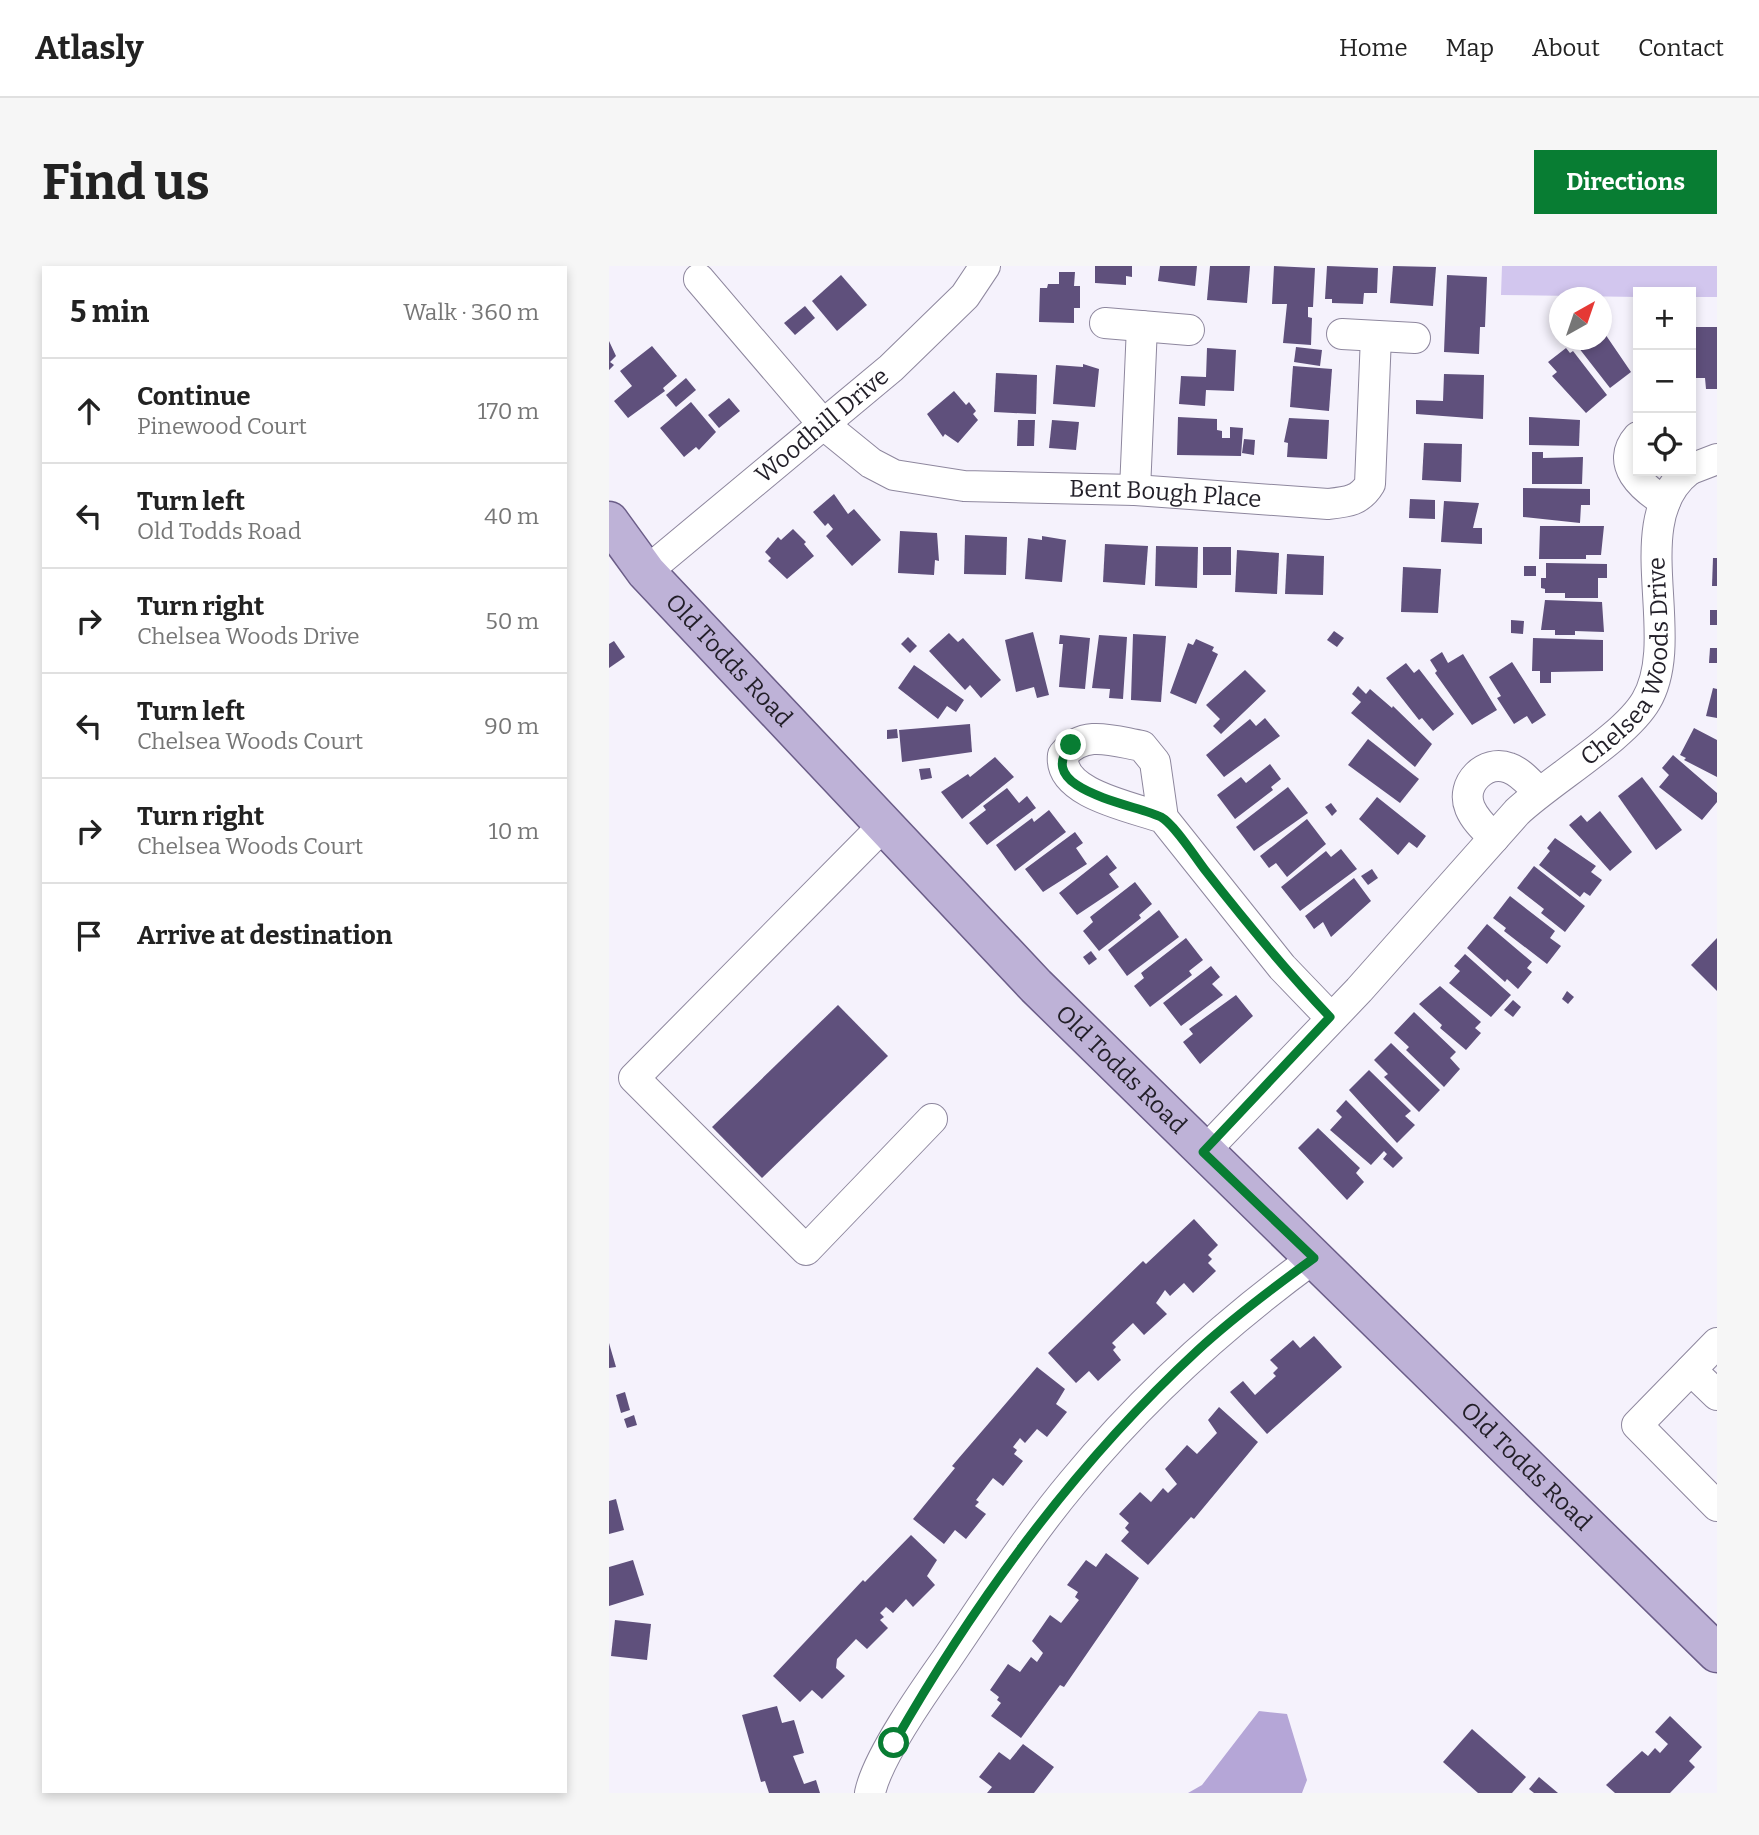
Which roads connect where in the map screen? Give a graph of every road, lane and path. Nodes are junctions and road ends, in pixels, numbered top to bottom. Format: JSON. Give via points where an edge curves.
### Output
{"nodes":[{"id":1,"x":985,"y":266,"type":"edge"},
{"id":2,"x":699,"y":279,"type":"dead end"},
{"id":3,"x":1105,"y":323,"type":"dead end"},
{"id":4,"x":1142,"y":326,"type":"junction"},
{"id":5,"x":1189,"y":330,"type":"dead end"},
{"id":6,"x":1342,"y":334,"type":"dead end"},
{"id":7,"x":1376,"y":336,"type":"junction"},
{"id":8,"x":1415,"y":338,"type":"dead end"},
{"id":9,"x":823,"y":424,"type":"junction"},
{"id":10,"x":1633,"y":446,"type":"edge"},
{"id":11,"x":1699,"y":461,"type":"edge"},
{"id":12,"x":1633,"y":473,"type":"edge"},
{"id":13,"x":1635,"y":476,"type":"edge"},
{"id":14,"x":1135,"y":490,"type":"junction"},
{"id":15,"x":1665,"y":502,"type":"junction"},
{"id":16,"x":609,"y":521,"type":"edge"},
{"id":17,"x":646,"y":572,"type":"junction"},
{"id":18,"x":1539,"y":792,"type":"junction"},
{"id":19,"x":1163,"y":818,"type":"dead end"},
{"id":20,"x":883,"y":826,"type":"junction"},
{"id":21,"x":1494,"y":838,"type":"junction"},
{"id":22,"x":1330,"y":1017,"type":"junction"},
{"id":23,"x":932,"y":1119,"type":"dead end"},
{"id":24,"x":1203,"y":1152,"type":"junction"},
{"id":25,"x":1314,"y":1258,"type":"junction"},
{"id":26,"x":1717,"y":1343,"type":"edge"},
{"id":27,"x":1692,"y":1370,"type":"junction"},
{"id":28,"x":1717,"y":1395,"type":"edge"},
{"id":29,"x":1717,"y":1506,"type":"edge"},
{"id":30,"x":1717,"y":1653,"type":"edge"},
{"id":31,"x":870,"y":1793,"type":"edge"}],
"edges":[{"from":1,"to":9,"type":"street","name":"Woodhill Drive","via":[[965,296],[931,331]]},
{"from":2,"to":9,"type":"street","name":"Bent Bough Place"},
{"from":3,"to":4,"type":"street"},
{"from":4,"to":5,"type":"street"},
{"from":4,"to":14,"type":"street"},
{"from":6,"to":7,"type":"street"},
{"from":7,"to":8,"type":"street"},
{"from":7,"to":14,"type":"street","name":"Bent Bough Place","via":[[1373,464],[1363,496],[1328,504]]},
{"from":9,"to":14,"type":"street","name":"Bent Bough Place","via":[[871,463],[919,481]]},
{"from":9,"to":17,"type":"street","name":"Woodhill Drive"},
{"from":10,"to":12,"type":"street"},
{"from":11,"to":15,"type":"street","name":"Chelsea Woods Drive","via":[[1677,482]]},
{"from":13,"to":15,"type":"street"},
{"from":15,"to":18,"type":"street","name":"Chelsea Woods Drive","via":[[1658,530],[1654,686],[1646,703],[1625,726]]},
{"from":16,"to":17,"type":"main road","name":"Old Todds Road"},
{"from":17,"to":20,"type":"main road","name":"Old Todds Road"},
{"from":18,"to":21,"type":"street","name":"Chelsea Woods Drive"},
{"from":18,"to":21,"type":"street","via":[[1507,767],[1498,765],[1480,772],[1469,789],[1470,809]]},
{"from":19,"to":22,"type":"street","via":[[1282,967]]},
{"from":20,"to":23,"type":"street","via":[[634,1078],[806,1250]]},
{"from":20,"to":24,"type":"main road","name":"Old Todds Road"},
{"from":21,"to":22,"type":"street","name":"Chelsea Woods Drive","via":[[1387,960]]},
{"from":22,"to":24,"type":"street","name":"Chelsea Woods Drive"},
{"from":24,"to":25,"type":"main road","name":"Old Todds Road"},
{"from":25,"to":30,"type":"main road","name":"Old Todds Road"},
{"from":25,"to":31,"type":"street","via":[[1197,1351],[1073,1482],[929,1684],[874,1774]]},
{"from":26,"to":27,"type":"street"},
{"from":27,"to":28,"type":"street"},
{"from":27,"to":29,"type":"street","via":[[1637,1425]]}]}
